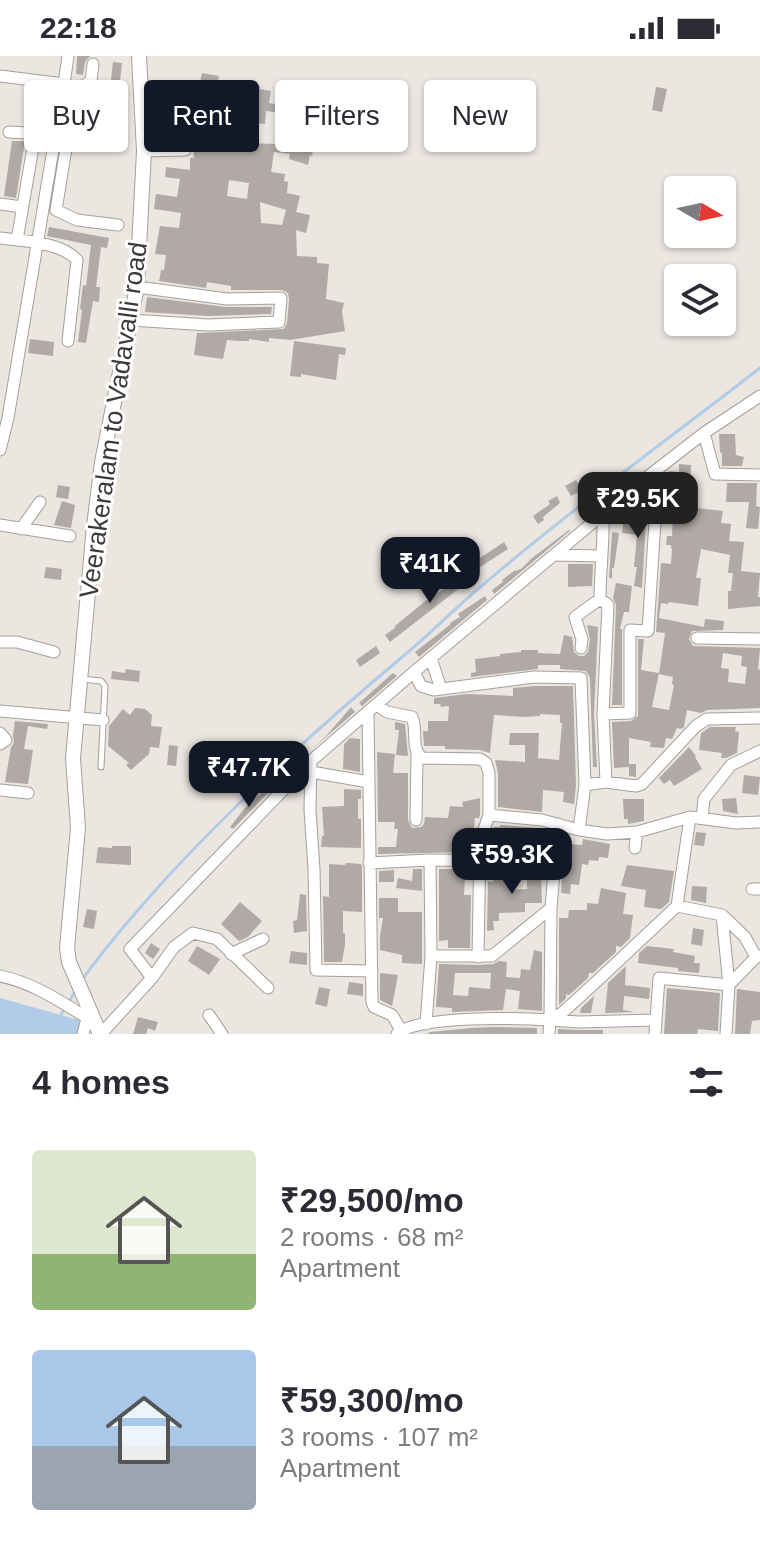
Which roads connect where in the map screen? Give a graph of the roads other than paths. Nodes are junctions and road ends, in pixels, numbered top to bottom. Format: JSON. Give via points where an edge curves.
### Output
{"nodes":[{"id":1,"x":68,"y":56,"type":"edge"},
{"id":2,"x":139,"y":56,"type":"edge"},
{"id":3,"x":93,"y":64,"type":"dead end"},
{"id":4,"x":0,"y":76,"type":"edge"},
{"id":5,"x":28,"y":80,"type":"edge"},
{"id":6,"x":70,"y":80,"type":"edge"},
{"id":7,"x":91,"y":80,"type":"edge"},
{"id":8,"x":9,"y":132,"type":"dead end"},
{"id":9,"x":144,"y":151,"type":"joint"},
{"id":10,"x":56,"y":152,"type":"edge"},
{"id":11,"x":63,"y":152,"type":"edge"},
{"id":12,"x":0,"y":204,"type":"edge"},
{"id":13,"x":22,"y":207,"type":"junction"},
{"id":14,"x":118,"y":225,"type":"dead end"},
{"id":15,"x":0,"y":238,"type":"edge"},
{"id":16,"x":17,"y":240,"type":"junction"},
{"id":17,"x":38,"y":242,"type":"junction"},
{"id":18,"x":137,"y":287,"type":"junction"},
{"id":19,"x":131,"y":320,"type":"junction"},
{"id":20,"x":68,"y":341,"type":"dead end"},
{"id":21,"x":760,"y":396,"type":"edge"},
{"id":22,"x":704,"y":433,"type":"junction"},
{"id":23,"x":0,"y":450,"type":"edge"},
{"id":24,"x":760,"y":475,"type":"edge"},
{"id":25,"x":646,"y":478,"type":"junction"},
{"id":26,"x":40,"y":502,"type":"dead end"},
{"id":27,"x":603,"y":514,"type":"junction"},
{"id":28,"x":0,"y":525,"type":"edge"},
{"id":29,"x":21,"y":529,"type":"junction"},
{"id":30,"x":70,"y":536,"type":"dead end"},
{"id":31,"x":555,"y":555,"type":"junction"},
{"id":32,"x":601,"y":556,"type":"junction"},
{"id":33,"x":600,"y":599,"type":"junction"},
{"id":34,"x":697,"y":638,"type":"dead end"},
{"id":35,"x":760,"y":639,"type":"edge"},
{"id":36,"x":0,"y":642,"type":"edge"},
{"id":37,"x":581,"y":648,"type":"dead end"},
{"id":38,"x":54,"y":652,"type":"dead end"},
{"id":39,"x":431,"y":658,"type":"junction"},
{"id":40,"x":414,"y":672,"type":"junction"},
{"id":41,"x":81,"y":679,"type":"junction"},
{"id":42,"x":441,"y":689,"type":"junction"},
{"id":43,"x":372,"y":708,"type":"junction"},
{"id":44,"x":0,"y":711,"type":"edge"},
{"id":45,"x":603,"y":714,"type":"junction"},
{"id":46,"x":77,"y":716,"type":"junction"},
{"id":47,"x":760,"y":718,"type":"edge"},
{"id":48,"x":103,"y":720,"type":"junction"},
{"id":49,"x":0,"y":733,"type":"edge"},
{"id":50,"x":0,"y":744,"type":"edge"},
{"id":51,"x":760,"y":751,"type":"edge"},
{"id":52,"x":417,"y":754,"type":"junction"},
{"id":53,"x":101,"y":767,"type":"dead end"},
{"id":54,"x":311,"y":767,"type":"junction"},
{"id":55,"x":369,"y":782,"type":"junction"},
{"id":56,"x":606,"y":782,"type":"junction"},
{"id":57,"x":585,"y":785,"type":"junction"},
{"id":58,"x":0,"y":790,"type":"edge"},
{"id":59,"x":28,"y":793,"type":"dead end"},
{"id":60,"x":489,"y":815,"type":"junction"},
{"id":61,"x":696,"y":818,"type":"junction"},
{"id":62,"x":416,"y":820,"type":"dead end"},
{"id":63,"x":760,"y":822,"type":"edge"},
{"id":64,"x":558,"y":824,"type":"junction"},
{"id":65,"x":579,"y":830,"type":"junction"},
{"id":66,"x":637,"y":832,"type":"junction"},
{"id":67,"x":635,"y":848,"type":"dead end"},
{"id":68,"x":430,"y":860,"type":"junction"},
{"id":69,"x":479,"y":860,"type":"junction"},
{"id":70,"x":554,"y":861,"type":"junction"},
{"id":71,"x":369,"y":863,"type":"junction"},
{"id":72,"x":677,"y":906,"type":"junction"},
{"id":73,"x":551,"y":908,"type":"junction"},
{"id":74,"x":722,"y":915,"type":"junction"},
{"id":75,"x":263,"y":939,"type":"dead end"},
{"id":76,"x":231,"y":954,"type":"junction"},
{"id":77,"x":431,"y":956,"type":"junction"},
{"id":78,"x":758,"y":956,"type":"edge"},
{"id":79,"x":478,"y":957,"type":"junction"},
{"id":80,"x":372,"y":971,"type":"junction"},
{"id":81,"x":0,"y":976,"type":"edge"},
{"id":82,"x":152,"y":978,"type":"junction"},
{"id":83,"x":729,"y":985,"type":"junction"},
{"id":84,"x":268,"y":988,"type":"dead end"},
{"id":85,"x":209,"y":1015,"type":"dead end"},
{"id":86,"x":91,"y":1020,"type":"edge"},
{"id":87,"x":550,"y":1020,"type":"junction"},
{"id":88,"x":655,"y":1020,"type":"junction"},
{"id":89,"x":426,"y":1024,"type":"junction"},
{"id":90,"x":399,"y":1032,"type":"edge"},
{"id":91,"x":83,"y":1034,"type":"edge"},
{"id":92,"x":222,"y":1034,"type":"edge"},
{"id":93,"x":549,"y":1034,"type":"edge"},
{"id":94,"x":655,"y":1034,"type":"edge"},
{"id":95,"x":726,"y":1034,"type":"edge"}],
"edges":[{"from":1,"to":6,"type":"street"},
{"from":2,"to":9,"type":"street","name":"Veerakeralam to Vadavalli road"},
{"from":3,"to":7,"type":"street"},
{"from":4,"to":5,"type":"street"},
{"from":8,"to":13,"type":"street","via":[[35,136]]},
{"from":9,"to":18,"type":"street","name":"Veerakeralam to Vadavalli road"},
{"from":10,"to":17,"type":"street"},
{"from":11,"to":14,"type":"street","via":[[56,210],[77,220]]},
{"from":12,"to":13,"type":"street"},
{"from":13,"to":16,"type":"street"},
{"from":15,"to":16,"type":"street"},
{"from":16,"to":17,"type":"street"},
{"from":17,"to":20,"type":"street","via":[[77,260]]},
{"from":17,"to":23,"type":"street"},
{"from":18,"to":19,"type":"street","name":"Veerakeralam to Vadavalli road"},
{"from":18,"to":19,"type":"street","via":[[227,299],[281,298],[279,322]]},
{"from":19,"to":41,"type":"street","name":"Veerakeralam to Vadavalli road","via":[[102,462]]},
{"from":21,"to":22,"type":"street"},
{"from":22,"to":24,"type":"street","via":[[715,474]]},
{"from":22,"to":25,"type":"street"},
{"from":25,"to":27,"type":"street"},
{"from":25,"to":45,"type":"street","via":[[656,506],[648,631],[630,630],[630,713]]},
{"from":26,"to":29,"type":"street"},
{"from":27,"to":31,"type":"street"},
{"from":27,"to":32,"type":"street"},
{"from":28,"to":29,"type":"street"},
{"from":29,"to":30,"type":"street"},
{"from":31,"to":32,"type":"street"},
{"from":31,"to":39,"type":"street"},
{"from":32,"to":33,"type":"street"},
{"from":33,"to":37,"type":"street","via":[[575,617]]},
{"from":33,"to":45,"type":"street","via":[[608,605]]},
{"from":34,"to":35,"type":"street"},
{"from":36,"to":38,"type":"street"},
{"from":39,"to":40,"type":"street"},
{"from":39,"to":42,"type":"street"},
{"from":40,"to":42,"type":"street","via":[[421,686]]},
{"from":40,"to":43,"type":"street"},
{"from":41,"to":46,"type":"street","name":"Veerakeralam to Vadavalli road"},
{"from":41,"to":48,"type":"lane","via":[[105,686]]},
{"from":42,"to":57,"type":"street","via":[[534,677],[581,678]]},
{"from":43,"to":52,"type":"street","via":[[412,717]]},
{"from":43,"to":54,"type":"street"},
{"from":43,"to":55,"type":"street"},
{"from":44,"to":46,"type":"street"},
{"from":45,"to":56,"type":"street"},
{"from":46,"to":48,"type":"street"},
{"from":46,"to":86,"type":"street","name":"Veerakeralam to Vadavalli road","via":[[73,758],[78,828],[67,948]]},
{"from":47,"to":56,"type":"street","via":[[707,719],[642,784]]},
{"from":48,"to":53,"type":"lane"},
{"from":49,"to":50,"type":"street","via":[[6,740]]},
{"from":51,"to":61,"type":"street","via":[[731,765]]},
{"from":52,"to":60,"type":"street","via":[[430,760],[486,763]]},
{"from":52,"to":62,"type":"street"},
{"from":54,"to":55,"type":"street"},
{"from":54,"to":80,"type":"street","via":[[316,970]]},
{"from":54,"to":82,"type":"street","via":[[130,949]]},
{"from":55,"to":71,"type":"street"},
{"from":56,"to":57,"type":"street"},
{"from":57,"to":65,"type":"street"},
{"from":58,"to":59,"type":"street"},
{"from":60,"to":64,"type":"street"},
{"from":60,"to":69,"type":"street"},
{"from":61,"to":63,"type":"street"},
{"from":61,"to":66,"type":"street"},
{"from":61,"to":72,"type":"street"},
{"from":64,"to":65,"type":"street"},
{"from":64,"to":70,"type":"street"},
{"from":65,"to":66,"type":"street"},
{"from":66,"to":67,"type":"street"},
{"from":68,"to":69,"type":"street"},
{"from":68,"to":71,"type":"street"},
{"from":68,"to":77,"type":"street"},
{"from":69,"to":70,"type":"street"},
{"from":69,"to":79,"type":"street"},
{"from":70,"to":73,"type":"street"},
{"from":71,"to":80,"type":"street"},
{"from":72,"to":74,"type":"street"},
{"from":72,"to":87,"type":"street"},
{"from":73,"to":79,"type":"street","via":[[492,956]]},
{"from":73,"to":87,"type":"street"},
{"from":74,"to":78,"type":"street"},
{"from":74,"to":83,"type":"street"},
{"from":75,"to":76,"type":"street"},
{"from":76,"to":82,"type":"street","via":[[217,939],[193,933],[174,947]]},
{"from":76,"to":84,"type":"street"},
{"from":77,"to":79,"type":"street"},
{"from":77,"to":89,"type":"street"},
{"from":78,"to":83,"type":"street"},
{"from":80,"to":90,"type":"street","via":[[374,1007],[392,1015]]},
{"from":81,"to":86,"type":"street","via":[[44,992]]},
{"from":82,"to":86,"type":"street"},
{"from":83,"to":88,"type":"street","via":[[659,978]]},
{"from":83,"to":95,"type":"street"},
{"from":85,"to":92,"type":"street"},
{"from":86,"to":91,"type":"street"},
{"from":87,"to":88,"type":"street"},
{"from":87,"to":89,"type":"street","via":[[462,1018]]},
{"from":87,"to":93,"type":"street"},
{"from":88,"to":94,"type":"street"},
{"from":89,"to":90,"type":"street"}]}
